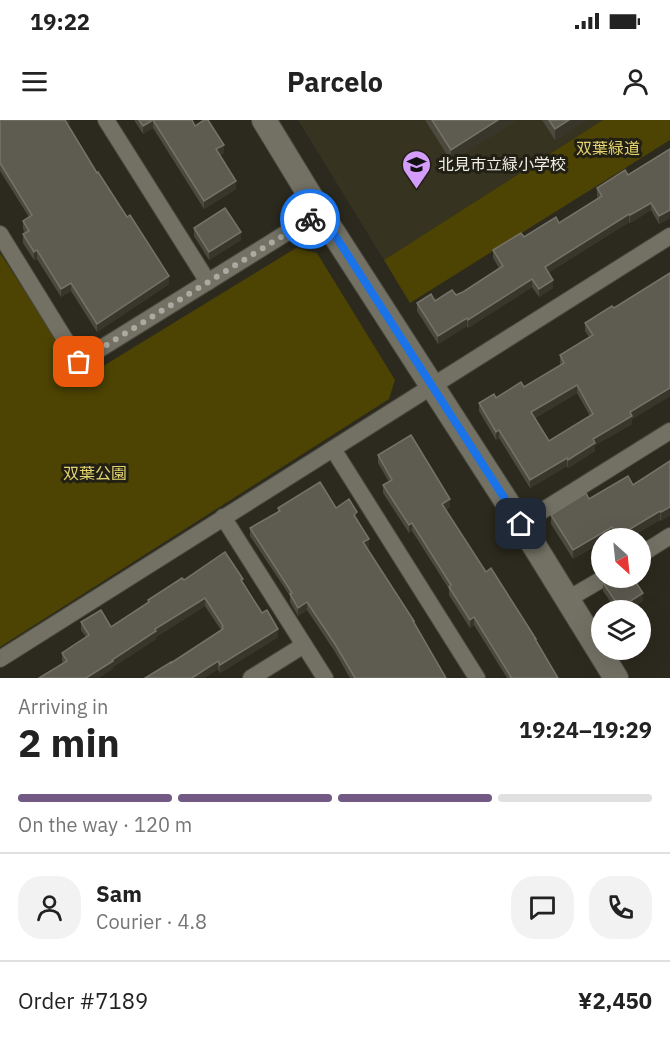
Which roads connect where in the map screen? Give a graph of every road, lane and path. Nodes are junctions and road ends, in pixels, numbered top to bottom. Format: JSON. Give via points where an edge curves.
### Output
{"nodes":[{"id":1,"x":106,"y":120,"type":"edge"},
{"id":2,"x":264,"y":120,"type":"edge"},
{"id":3,"x":320,"y":212,"type":"junction"},
{"id":4,"x":0,"y":234,"type":"edge"},
{"id":5,"x":670,"y":236,"type":"edge"},
{"id":6,"x":208,"y":282,"type":"junction"},
{"id":7,"x":433,"y":387,"type":"junction"},
{"id":8,"x":670,"y":431,"type":"edge"},
{"id":9,"x":333,"y":449,"type":"junction"},
{"id":10,"x":223,"y":517,"type":"junction"},
{"id":11,"x":521,"y":524,"type":"junction"},
{"id":12,"x":670,"y":536,"type":"edge"},
{"id":13,"x":651,"y":548,"type":"edge"},
{"id":14,"x":591,"y":586,"type":"edge"},
{"id":15,"x":568,"y":599,"type":"junction"},
{"id":16,"x":304,"y":645,"type":"junction"},
{"id":17,"x":0,"y":659,"type":"edge"},
{"id":18,"x":251,"y":678,"type":"edge"},
{"id":19,"x":325,"y":678,"type":"edge"},
{"id":20,"x":477,"y":678,"type":"edge"},
{"id":21,"x":616,"y":678,"type":"edge"}],
"edges":[{"from":1,"to":6,"type":"street"},
{"from":2,"to":3,"type":"street"},
{"from":3,"to":6,"type":"street"},
{"from":3,"to":7,"type":"street"},
{"from":4,"to":6,"type":"street","via":[[79,362]]},
{"from":5,"to":7,"type":"street"},
{"from":7,"to":9,"type":"street"},
{"from":7,"to":11,"type":"street"},
{"from":8,"to":11,"type":"street"},
{"from":9,"to":10,"type":"street"},
{"from":9,"to":20,"type":"street"},
{"from":10,"to":16,"type":"street"},
{"from":10,"to":17,"type":"street"},
{"from":11,"to":15,"type":"street"},
{"from":12,"to":13,"type":"street"},
{"from":14,"to":15,"type":"street"},
{"from":15,"to":21,"type":"street"},
{"from":16,"to":18,"type":"street"},
{"from":16,"to":19,"type":"street"}]}
